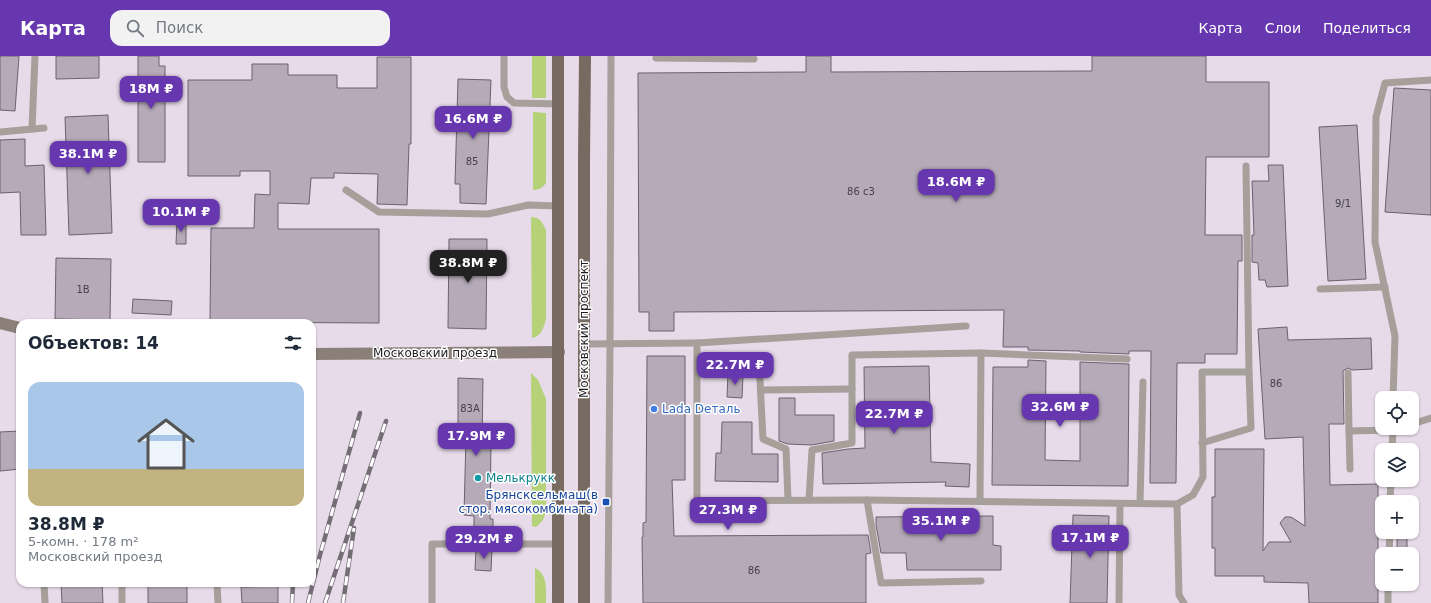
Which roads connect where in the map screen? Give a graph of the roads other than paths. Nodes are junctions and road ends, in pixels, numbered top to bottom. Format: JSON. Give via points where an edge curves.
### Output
{"nodes":[{"id":1,"x":35,"y":56,"type":"edge"},
{"id":2,"x":504,"y":56,"type":"edge"},
{"id":3,"x":558,"y":56,"type":"edge"},
{"id":4,"x":585,"y":56,"type":"edge"},
{"id":5,"x":611,"y":56,"type":"edge"},
{"id":6,"x":709,"y":57,"type":"edge"},
{"id":7,"x":656,"y":58,"type":"dead end"},
{"id":8,"x":754,"y":59,"type":"dead end"},
{"id":9,"x":1431,"y":80,"type":"edge"},
{"id":10,"x":558,"y":104,"type":"junction"},
{"id":11,"x":44,"y":128,"type":"dead end"},
{"id":12,"x":32,"y":130,"type":"junction"},
{"id":13,"x":0,"y":132,"type":"edge"},
{"id":14,"x":1246,"y":166,"type":"dead end"},
{"id":15,"x":346,"y":190,"type":"dead end"},
{"id":16,"x":558,"y":206,"type":"junction"},
{"id":17,"x":1385,"y":287,"type":"junction"},
{"id":18,"x":1320,"y":289,"type":"dead end"},
{"id":19,"x":0,"y":323,"type":"edge"},
{"id":20,"x":966,"y":326,"type":"dead end"},
{"id":21,"x":16,"y":327,"type":"edge"},
{"id":22,"x":697,"y":343,"type":"junction"},
{"id":23,"x":584,"y":344,"type":"junction"},
{"id":24,"x":610,"y":344,"type":"junction"},
{"id":25,"x":559,"y":352,"type":"junction"},
{"id":26,"x":981,"y":353,"type":"junction"},
{"id":27,"x":316,"y":354,"type":"edge"},
{"id":28,"x":1127,"y":359,"type":"dead end"},
{"id":29,"x":759,"y":361,"type":"dead end"},
{"id":30,"x":1249,"y":372,"type":"junction"},
{"id":31,"x":1348,"y":373,"type":"dead end"},
{"id":32,"x":1143,"y":382,"type":"dead end"},
{"id":33,"x":852,"y":389,"type":"junction"},
{"id":34,"x":761,"y":390,"type":"junction"},
{"id":35,"x":1394,"y":391,"type":"edge"},
{"id":36,"x":1431,"y":418,"type":"edge"},
{"id":37,"x":1419,"y":422,"type":"edge"},
{"id":38,"x":1375,"y":430,"type":"edge"},
{"id":39,"x":1349,"y":431,"type":"junction"},
{"id":40,"x":1202,"y":443,"type":"junction"},
{"id":41,"x":1350,"y":469,"type":"dead end"},
{"id":42,"x":788,"y":500,"type":"junction"},
{"id":43,"x":809,"y":500,"type":"junction"},
{"id":44,"x":867,"y":500,"type":"junction"},
{"id":45,"x":980,"y":501,"type":"junction"},
{"id":46,"x":1140,"y":503,"type":"junction"},
{"id":47,"x":1120,"y":504,"type":"junction"},
{"id":48,"x":1177,"y":504,"type":"junction"},
{"id":49,"x":558,"y":544,"type":"junction"},
{"id":50,"x":981,"y":581,"type":"dead end"},
{"id":51,"x":44,"y":587,"type":"edge"},
{"id":52,"x":122,"y":587,"type":"edge"},
{"id":53,"x":217,"y":587,"type":"edge"},
{"id":54,"x":1388,"y":591,"type":"edge"},
{"id":55,"x":44,"y":603,"type":"edge"},
{"id":56,"x":122,"y":603,"type":"edge"},
{"id":57,"x":218,"y":603,"type":"edge"},
{"id":58,"x":432,"y":603,"type":"edge"},
{"id":59,"x":558,"y":603,"type":"edge"},
{"id":60,"x":584,"y":603,"type":"edge"},
{"id":61,"x":608,"y":603,"type":"edge"},
{"id":62,"x":1119,"y":603,"type":"edge"},
{"id":63,"x":1184,"y":603,"type":"edge"},
{"id":64,"x":1388,"y":603,"type":"edge"}],
"edges":[{"from":1,"to":12,"type":"lane"},
{"from":2,"to":10,"type":"lane","via":[[504,86],[507,97],[514,103]]},
{"from":3,"to":10,"type":"main road"},
{"from":4,"to":23,"type":"main road","name":"Московский проспект"},
{"from":5,"to":24,"type":"lane"},
{"from":6,"to":7,"type":"lane"},
{"from":6,"to":8,"type":"lane"},
{"from":9,"to":17,"type":"lane","via":[[1385,83],[1376,117],[1375,242]]},
{"from":10,"to":16,"type":"main road"},
{"from":11,"to":12,"type":"lane"},
{"from":12,"to":13,"type":"lane"},
{"from":14,"to":30,"type":"lane"},
{"from":15,"to":16,"type":"lane","via":[[379,212],[488,214],[528,205]]},
{"from":16,"to":25,"type":"main road"},
{"from":17,"to":18,"type":"lane"},
{"from":17,"to":35,"type":"lane","via":[[1395,336]]},
{"from":19,"to":21,"type":"street"},
{"from":20,"to":22,"type":"lane"},
{"from":22,"to":24,"type":"lane"},
{"from":22,"to":42,"type":"lane","via":[[697,501]]},
{"from":23,"to":24,"type":"lane"},
{"from":23,"to":60,"type":"main road","name":"Московский проспект"},
{"from":24,"to":61,"type":"lane"},
{"from":25,"to":27,"type":"street","name":"Московский проезд"},
{"from":25,"to":49,"type":"main road"},
{"from":26,"to":28,"type":"lane"},
{"from":26,"to":33,"type":"lane","via":[[852,355]]},
{"from":26,"to":45,"type":"lane"},
{"from":29,"to":34,"type":"lane"},
{"from":30,"to":40,"type":"lane","via":[[1251,428]]},
{"from":30,"to":40,"type":"lane","via":[[1202,372]]},
{"from":31,"to":39,"type":"lane"},
{"from":32,"to":46,"type":"lane"},
{"from":33,"to":34,"type":"lane"},
{"from":33,"to":43,"type":"lane","via":[[852,443],[812,450]]},
{"from":34,"to":42,"type":"lane","via":[[763,438],[786,449]]},
{"from":36,"to":37,"type":"lane"},
{"from":38,"to":39,"type":"lane"},
{"from":39,"to":41,"type":"lane"},
{"from":40,"to":48,"type":"lane","via":[[1203,476],[1193,495]]},
{"from":42,"to":43,"type":"lane"},
{"from":43,"to":44,"type":"lane"},
{"from":44,"to":45,"type":"lane"},
{"from":44,"to":50,"type":"lane","via":[[881,583]]},
{"from":45,"to":47,"type":"lane"},
{"from":46,"to":47,"type":"lane"},
{"from":46,"to":48,"type":"lane"},
{"from":47,"to":62,"type":"lane"},
{"from":48,"to":63,"type":"lane","via":[[1178,595]]},
{"from":49,"to":58,"type":"lane","via":[[432,544]]},
{"from":49,"to":59,"type":"main road"},
{"from":51,"to":55,"type":"lane"},
{"from":52,"to":56,"type":"lane"},
{"from":53,"to":57,"type":"lane"},
{"from":54,"to":64,"type":"lane"}]}
